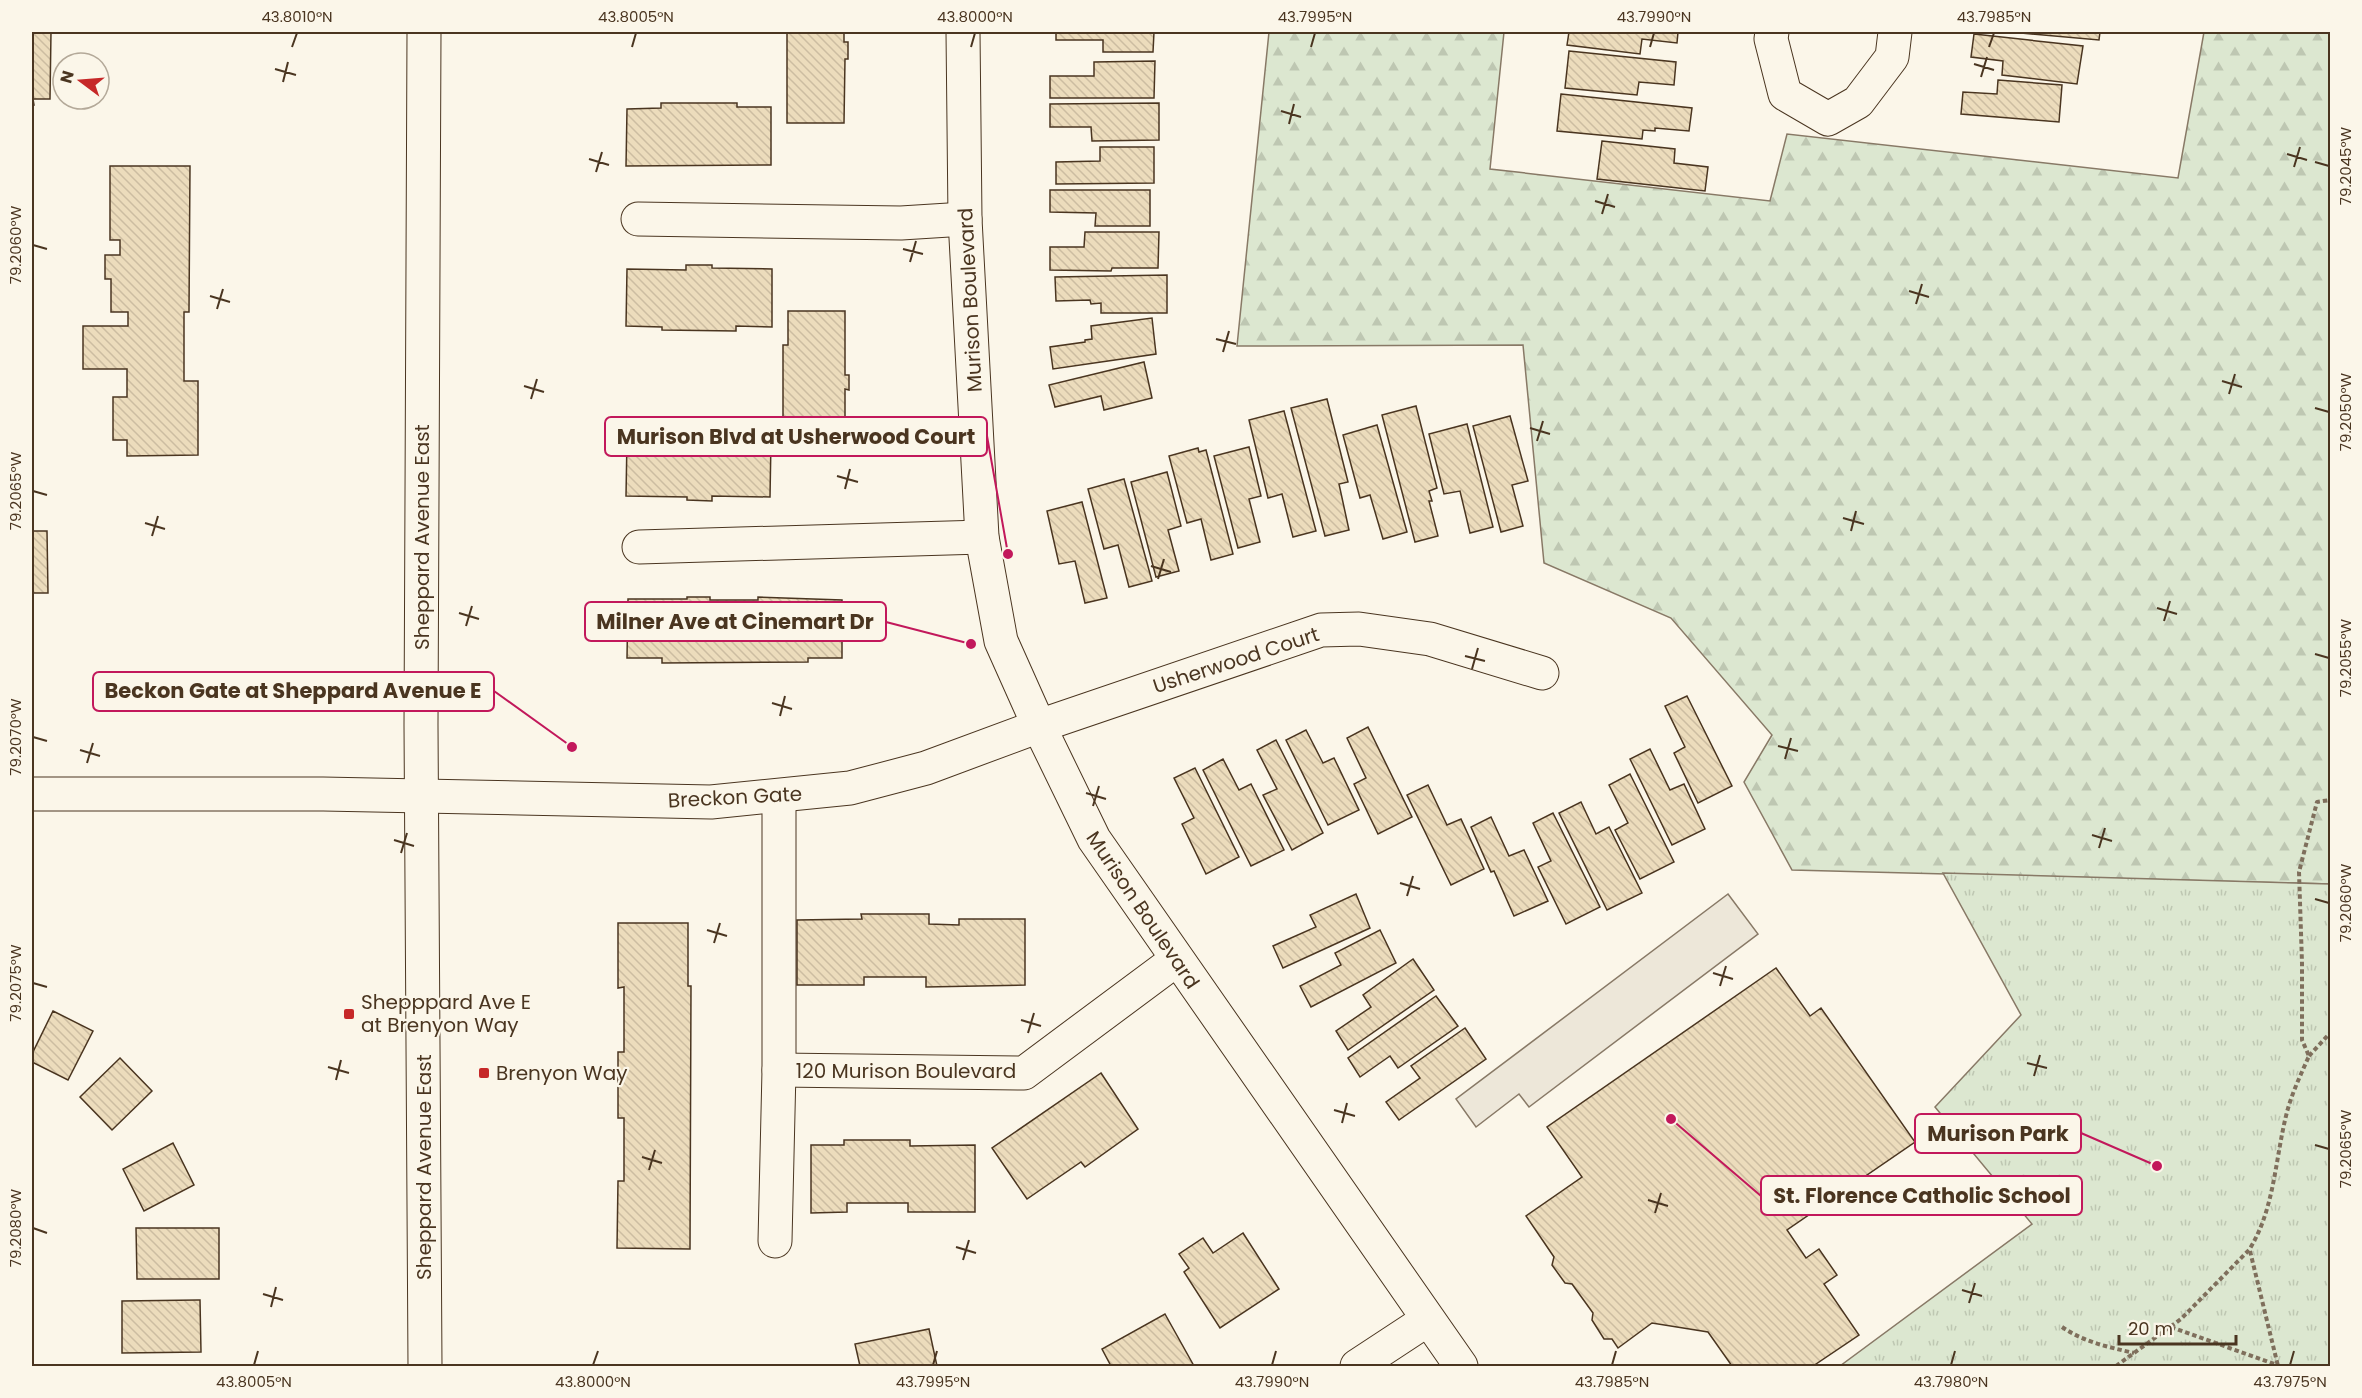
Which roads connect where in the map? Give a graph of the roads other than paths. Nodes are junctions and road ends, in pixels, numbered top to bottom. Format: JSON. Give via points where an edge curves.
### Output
{"nodes":[{"id":1,"x":424,"y":32,"type":"edge"},
{"id":2,"x":963,"y":32,"type":"edge"},
{"id":3,"x":1772,"y":32,"type":"edge"},
{"id":4,"x":1895,"y":32,"type":"edge"},
{"id":5,"x":638,"y":219,"type":"dead end"},
{"id":6,"x":965,"y":219,"type":"junction"},
{"id":7,"x":982,"y":537,"type":"junction"},
{"id":8,"x":639,"y":547,"type":"dead end"},
{"id":9,"x":1542,"y":673,"type":"dead end"},
{"id":10,"x":1039,"y":726,"type":"junction"},
{"id":11,"x":32,"y":794,"type":"edge"},
{"id":12,"x":422,"y":797,"type":"junction"},
{"id":13,"x":779,"y":797,"type":"junction"},
{"id":14,"x":1176,"y":960,"type":"junction"},
{"id":15,"x":779,"y":1070,"type":"junction"},
{"id":16,"x":776,"y":1241,"type":"dead end"},
{"id":17,"x":1427,"y":1320,"type":"junction"},
{"id":18,"x":425,"y":1366,"type":"edge"},
{"id":19,"x":1358,"y":1366,"type":"edge"},
{"id":20,"x":1461,"y":1366,"type":"edge"}],
"edges":[{"from":1,"to":12,"type":"street","name":"Sheppard Avenue East"},
{"from":2,"to":6,"type":"street","name":"Murison Boulevard"},
{"from":3,"to":4,"type":"street","via":[[1785,94],[1828,119],[1858,102],[1865,93],[1892,57]]},
{"from":5,"to":6,"type":"street","via":[[901,223]]},
{"from":6,"to":7,"type":"street","name":"Murison Boulevard"},
{"from":7,"to":8,"type":"street"},
{"from":7,"to":10,"type":"street","name":"Murison Boulevard","via":[[1001,641]]},
{"from":9,"to":10,"type":"street","name":"Usherwood Court","via":[[1430,639],[1359,629],[1322,630]]},
{"from":10,"to":13,"type":"street","name":"Breckon Gate","via":[[926,768],[850,788]]},
{"from":10,"to":14,"type":"street","name":"Murison Boulevard","via":[[1094,839]]},
{"from":11,"to":12,"type":"street"},
{"from":12,"to":13,"type":"street","name":"Breckon Gate","via":[[711,802]]},
{"from":12,"to":18,"type":"street","name":"Sheppard Avenue East"},
{"from":13,"to":15,"type":"street","name":"120 Murison Boulevard"},
{"from":14,"to":15,"type":"street","name":"120 Murison Boulevard","via":[[1024,1073]]},
{"from":14,"to":17,"type":"street","name":"Murison Boulevard"},
{"from":15,"to":16,"type":"street","name":"120 Murison Boulevard"},
{"from":17,"to":19,"type":"street"},
{"from":17,"to":20,"type":"street","name":"Murison Boulevard"}]}
